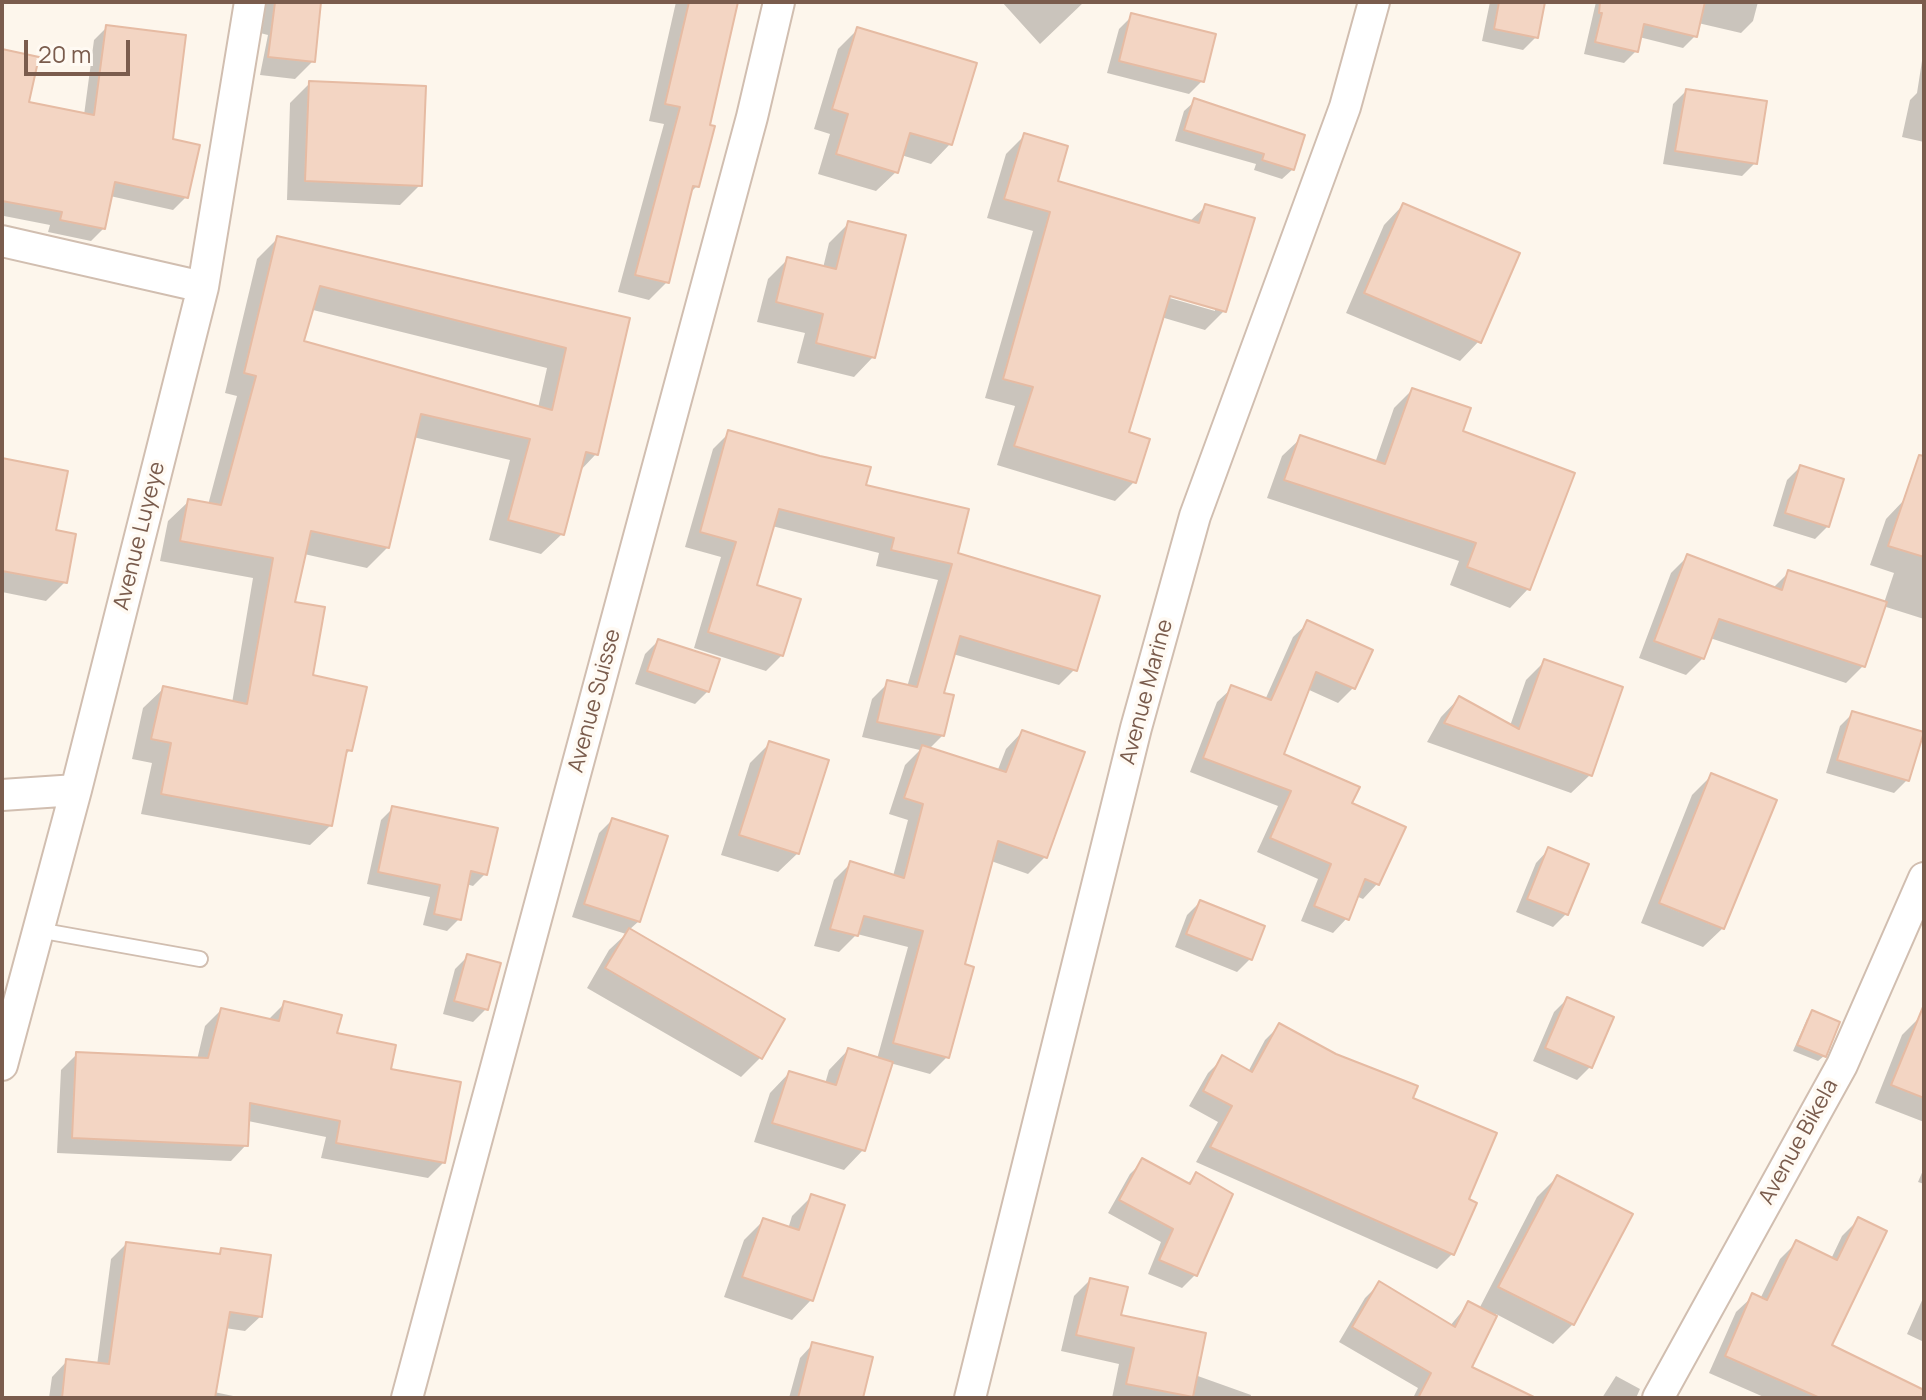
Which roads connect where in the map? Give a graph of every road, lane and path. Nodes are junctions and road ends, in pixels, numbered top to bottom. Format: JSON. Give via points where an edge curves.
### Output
{"nodes":[{"id":1,"x":250,"y":2,"type":"edge"},
{"id":2,"x":779,"y":2,"type":"edge"},
{"id":3,"x":1374,"y":2,"type":"edge"},
{"id":4,"x":2,"y":241,"type":"edge"},
{"id":5,"x":203,"y":287,"type":"junction"},
{"id":6,"x":76,"y":790,"type":"junction"},
{"id":7,"x":2,"y":795,"type":"edge"},
{"id":8,"x":1924,"y":878,"type":"edge"},
{"id":9,"x":38,"y":930,"type":"junction"},
{"id":10,"x":200,"y":959,"type":"dead end"},
{"id":11,"x":2,"y":1065,"type":"edge"},
{"id":12,"x":407,"y":1398,"type":"edge"},
{"id":13,"x":970,"y":1398,"type":"edge"},
{"id":14,"x":1658,"y":1398,"type":"edge"}],
"edges":[{"from":1,"to":5,"type":"street","name":"Avenue Luyeye"},
{"from":2,"to":12,"type":"street","name":"Avenue Suisse"},
{"from":3,"to":13,"type":"street","name":"Avenue Marine","via":[[1345,107],[1195,516],[1136,728]]},
{"from":4,"to":5,"type":"street"},
{"from":5,"to":6,"type":"street","name":"Avenue Luyeye"},
{"from":6,"to":7,"type":"street"},
{"from":6,"to":9,"type":"street","name":"Avenue Luyeye"},
{"from":8,"to":14,"type":"street","name":"Avenue Bikela","via":[[1842,1065]]},
{"from":9,"to":10,"type":"lane"},
{"from":9,"to":11,"type":"street","name":"Avenue Luyeye"}]}
